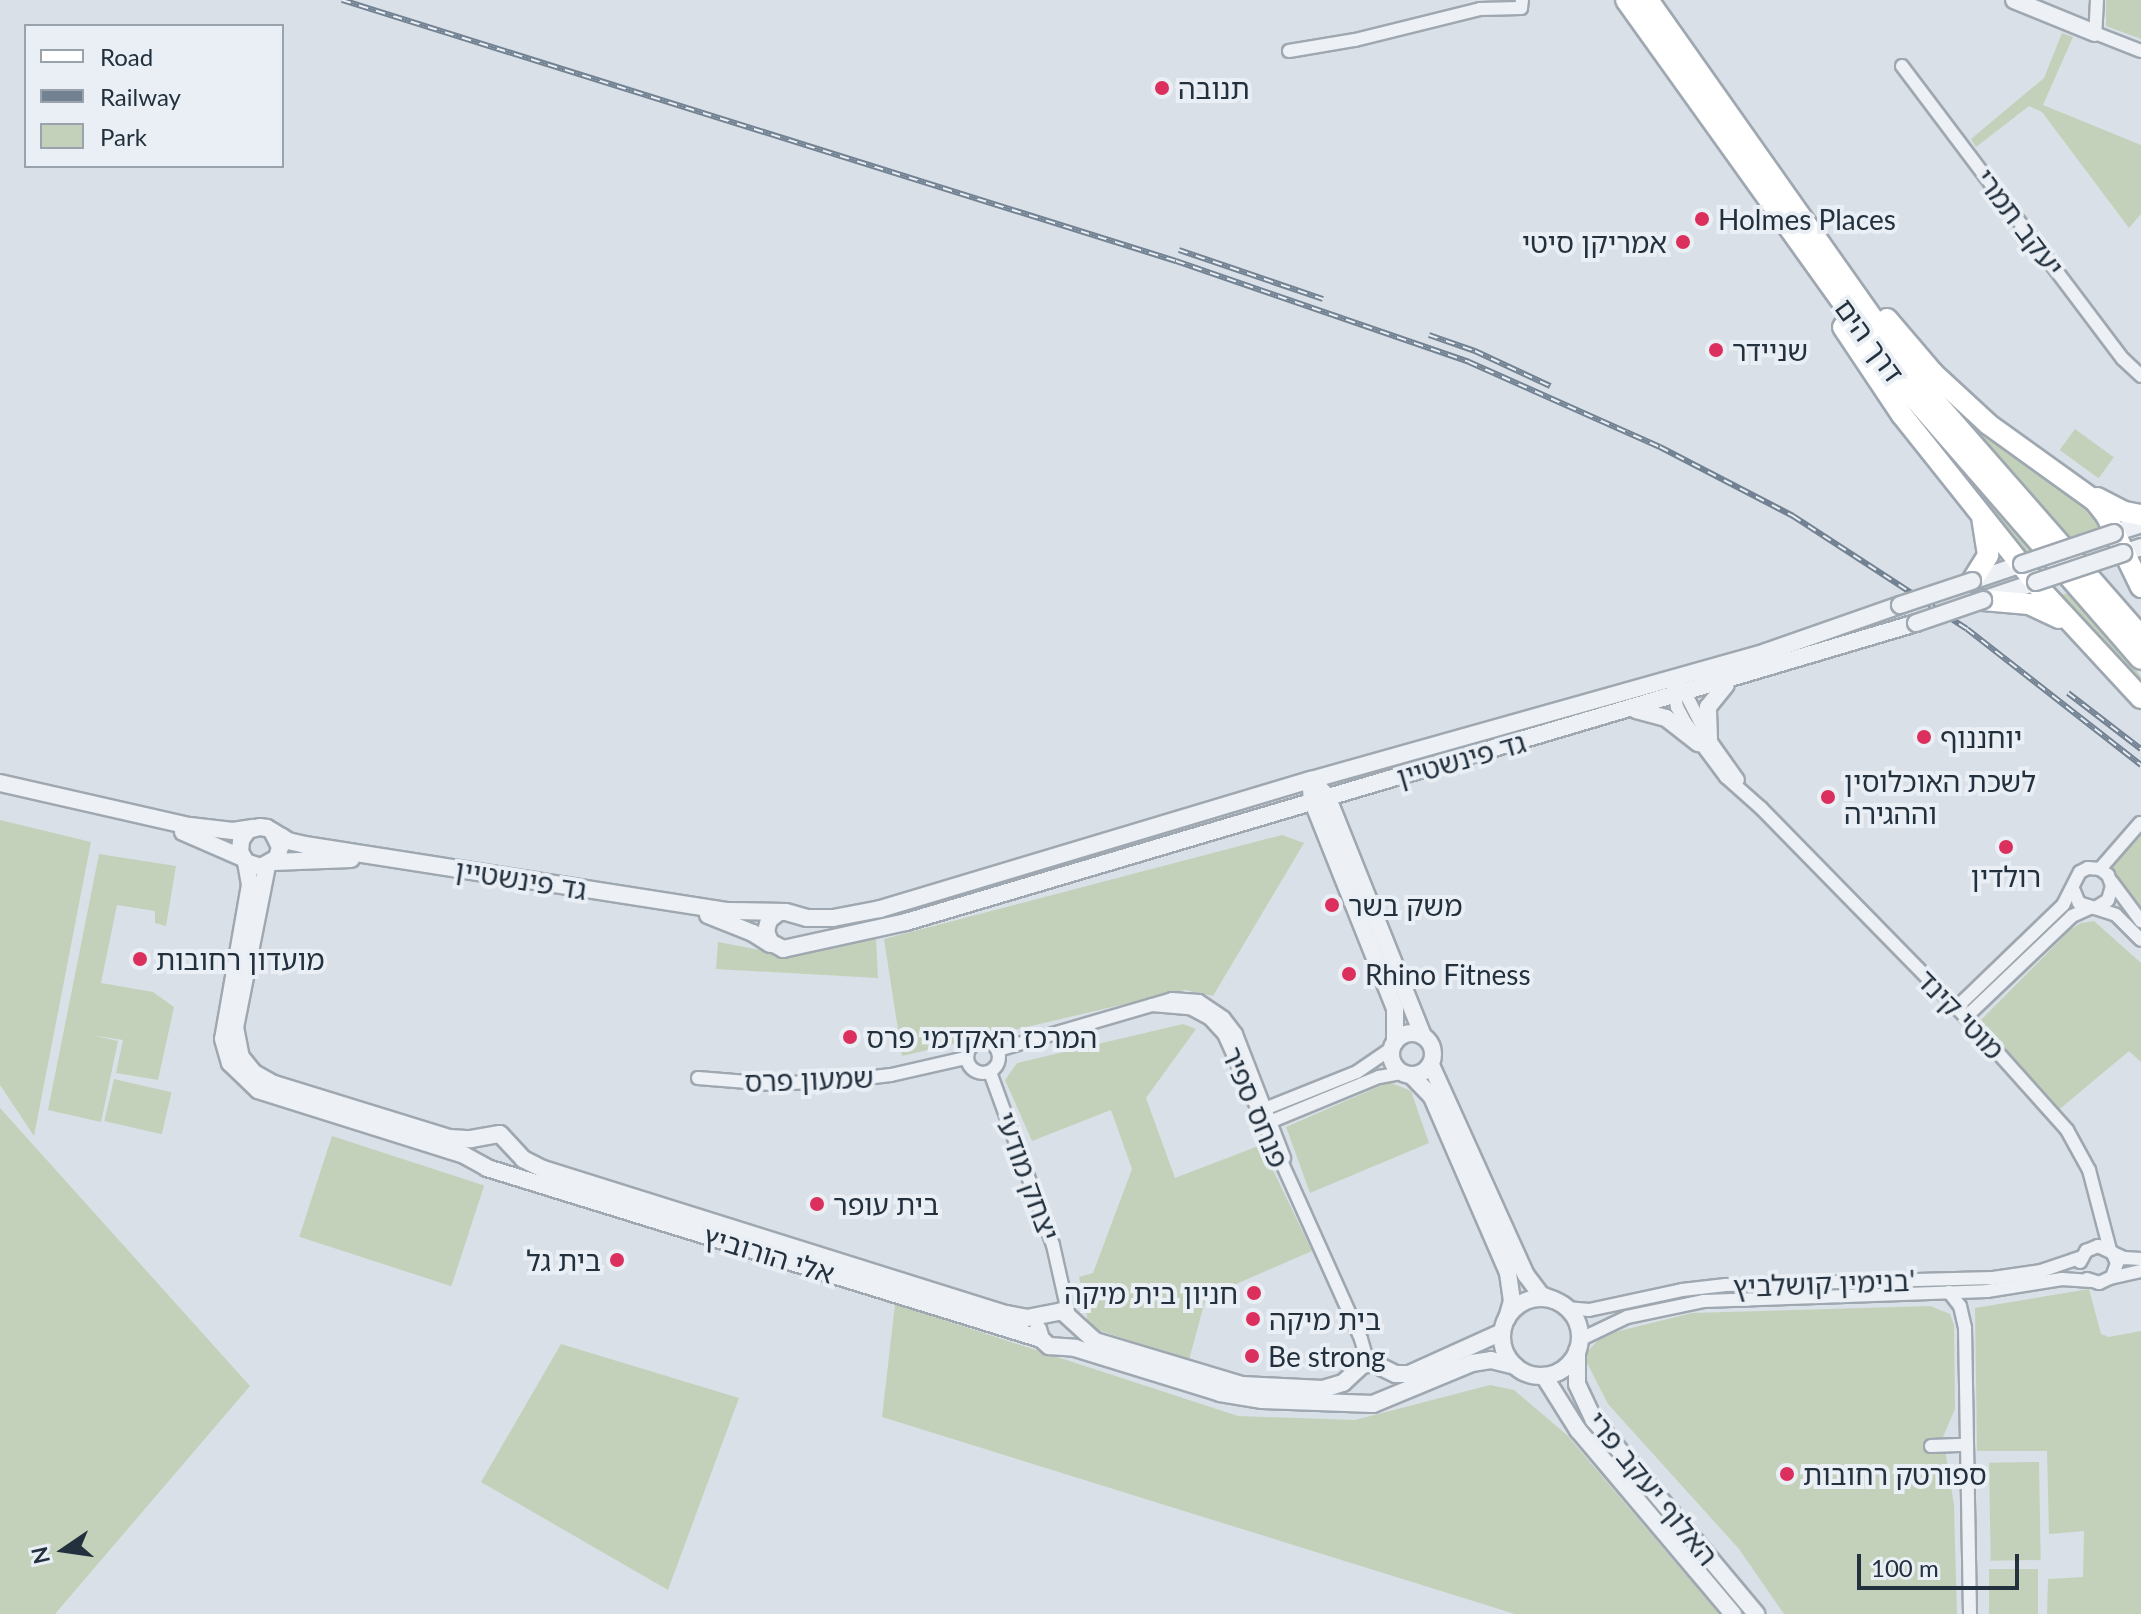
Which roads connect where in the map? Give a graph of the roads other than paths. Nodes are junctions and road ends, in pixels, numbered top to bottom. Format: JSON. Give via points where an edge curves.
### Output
{"nodes":[{"id":1,"x":1626,"y":0,"type":"edge"},
{"id":2,"x":1648,"y":0,"type":"edge"},
{"id":3,"x":2014,"y":0,"type":"edge"},
{"id":4,"x":2097,"y":0,"type":"edge"},
{"id":5,"x":1508,"y":3,"type":"edge"},
{"id":6,"x":1522,"y":4,"type":"edge"},
{"id":7,"x":2095,"y":33,"type":"junction"},
{"id":8,"x":1289,"y":51,"type":"dead end"},
{"id":9,"x":2141,"y":51,"type":"edge"},
{"id":10,"x":1695,"y":63,"type":"junction"},
{"id":11,"x":1902,"y":66,"type":"dead end"},
{"id":12,"x":1762,"y":190,"type":"junction"},
{"id":13,"x":2141,"y":376,"type":"edge"},
{"id":14,"x":2083,"y":490,"type":"junction"},
{"id":15,"x":1979,"y":512,"type":"junction"},
{"id":16,"x":2141,"y":515,"type":"edge"},
{"id":17,"x":2141,"y":524,"type":"edge"},
{"id":18,"x":2114,"y":533,"type":"junction"},
{"id":19,"x":2132,"y":550,"type":"edge"},
{"id":20,"x":2022,"y":564,"type":"junction"},
{"id":21,"x":1972,"y":581,"type":"junction"},
{"id":22,"x":2036,"y":582,"type":"junction"},
{"id":23,"x":2141,"y":587,"type":"edge"},
{"id":24,"x":1983,"y":600,"type":"junction"},
{"id":25,"x":2075,"y":629,"type":"junction"},
{"id":26,"x":2141,"y":636,"type":"edge"},
{"id":27,"x":2141,"y":659,"type":"edge"},
{"id":28,"x":1675,"y":678,"type":"junction"},
{"id":29,"x":1735,"y":680,"type":"junction"},
{"id":30,"x":1681,"y":695,"type":"junction"},
{"id":31,"x":2141,"y":698,"type":"edge"},
{"id":32,"x":1630,"y":710,"type":"junction"},
{"id":33,"x":1704,"y":741,"type":"junction"},
{"id":34,"x":1311,"y":780,"type":"junction"},
{"id":35,"x":0,"y":783,"type":"edge"},
{"id":36,"x":1348,"y":790,"type":"junction"},
{"id":37,"x":1320,"y":798,"type":"junction"},
{"id":38,"x":1267,"y":814,"type":"junction"},
{"id":39,"x":136,"y":815,"type":"junction"},
{"id":40,"x":2140,"y":823,"type":"edge"},
{"id":41,"x":254,"y":828,"type":"junction"},
{"id":42,"x":272,"y":831,"type":"junction"},
{"id":43,"x":1333,"y":833,"type":"junction"},
{"id":44,"x":374,"y":856,"type":"junction"},
{"id":45,"x":244,"y":860,"type":"junction"},
{"id":46,"x":270,"y":864,"type":"junction"},
{"id":47,"x":2100,"y":869,"type":"junction"},
{"id":48,"x":2111,"y":880,"type":"junction"},
{"id":49,"x":2073,"y":889,"type":"junction"},
{"id":50,"x":669,"y":902,"type":"junction"},
{"id":51,"x":2093,"y":908,"type":"junction"},
{"id":52,"x":786,"y":914,"type":"junction"},
{"id":53,"x":2141,"y":921,"type":"edge"},
{"id":54,"x":2141,"y":940,"type":"edge"},
{"id":55,"x":774,"y":946,"type":"junction"},
{"id":56,"x":794,"y":947,"type":"junction"},
{"id":57,"x":1961,"y":1012,"type":"junction"},
{"id":58,"x":1423,"y":1036,"type":"junction"},
{"id":59,"x":1393,"y":1045,"type":"junction"},
{"id":60,"x":998,"y":1050,"type":"junction"},
{"id":61,"x":966,"y":1058,"type":"junction"},
{"id":62,"x":1431,"y":1065,"type":"junction"},
{"id":63,"x":990,"y":1072,"type":"junction"},
{"id":64,"x":1407,"y":1074,"type":"junction"},
{"id":65,"x":698,"y":1078,"type":"dead end"},
{"id":66,"x":1266,"y":1116,"type":"junction"},
{"id":67,"x":483,"y":1137,"type":"junction"},
{"id":68,"x":511,"y":1145,"type":"junction"},
{"id":69,"x":479,"y":1162,"type":"junction"},
{"id":70,"x":498,"y":1169,"type":"junction"},
{"id":71,"x":2111,"y":1251,"type":"junction"},
{"id":72,"x":2082,"y":1257,"type":"junction"},
{"id":73,"x":2141,"y":1259,"type":"edge"},
{"id":74,"x":2141,"y":1271,"type":"edge"},
{"id":75,"x":2110,"y":1278,"type":"junction"},
{"id":76,"x":1061,"y":1281,"type":"junction"},
{"id":77,"x":2091,"y":1281,"type":"junction"},
{"id":78,"x":1987,"y":1291,"type":"junction"},
{"id":79,"x":1949,"y":1292,"type":"junction"},
{"id":80,"x":1560,"y":1304,"type":"junction"},
{"id":81,"x":1047,"y":1312,"type":"junction"},
{"id":82,"x":1072,"y":1321,"type":"junction"},
{"id":83,"x":1505,"y":1325,"type":"junction"},
{"id":84,"x":1965,"y":1328,"type":"junction"},
{"id":85,"x":1041,"y":1339,"type":"junction"},
{"id":86,"x":1578,"y":1346,"type":"junction"},
{"id":87,"x":1060,"y":1347,"type":"junction"},
{"id":88,"x":1515,"y":1366,"type":"junction"},
{"id":89,"x":1361,"y":1368,"type":"junction"},
{"id":90,"x":1388,"y":1370,"type":"junction"},
{"id":91,"x":1544,"y":1376,"type":"junction"},
{"id":92,"x":1389,"y":1395,"type":"junction"},
{"id":93,"x":1362,"y":1401,"type":"junction"},
{"id":94,"x":1966,"y":1445,"type":"junction"},
{"id":95,"x":1931,"y":1446,"type":"dead end"},
{"id":96,"x":1733,"y":1614,"type":"edge"},
{"id":97,"x":1756,"y":1614,"type":"edge"},
{"id":98,"x":1970,"y":1614,"type":"edge"}],
"edges":[{"from":1,"to":12,"type":"main road","name":"דרך הים"},
{"from":2,"to":10,"type":"main road","name":"דרך הים"},
{"from":3,"to":7,"type":"street"},
{"from":4,"to":7,"type":"street"},
{"from":5,"to":6,"type":"street"},
{"from":5,"to":8,"type":"street"},
{"from":7,"to":9,"type":"street"},
{"from":10,"to":14,"type":"main road","via":[[1785,172],[1912,350],[1988,424]]},
{"from":10,"to":26,"type":"main road","name":"דרך הים","via":[[1907,368]]},
{"from":11,"to":13,"type":"street","name":"יעקב תמרי"},
{"from":12,"to":15,"type":"main road","via":[[1886,393]]},
{"from":12,"to":27,"type":"main road","name":"דרך הים","via":[[1894,375]]},
{"from":14,"to":16,"type":"main road"},
{"from":14,"to":18,"type":"main road","via":[[2106,515]]},
{"from":15,"to":20,"type":"main road"},
{"from":15,"to":21,"type":"main road","via":[[1989,549]]},
{"from":17,"to":18,"type":"street","name":"גד פינשטיין"},
{"from":18,"to":19,"type":"main road","bridge":true},
{"from":18,"to":20,"type":"street","name":"גד פינשטיין","bridge":true},
{"from":19,"to":22,"type":"street","name":"גד פינשטיין","bridge":true},
{"from":19,"to":23,"type":"main road"},
{"from":20,"to":21,"type":"street","name":"גד פינשטיין"},
{"from":20,"to":22,"type":"main road","bridge":true},
{"from":21,"to":28,"type":"street","name":"גד פינשטיין","bridge":true},
{"from":22,"to":24,"type":"street","name":"גד פינשטיין"},
{"from":22,"to":25,"type":"main road"},
{"from":24,"to":25,"type":"main road","via":[[2029,604]]},
{"from":24,"to":29,"type":"street","name":"גד פינשטיין","bridge":true},
{"from":25,"to":31,"type":"main road"},
{"from":28,"to":30,"type":"street"},
{"from":28,"to":34,"type":"street","name":"גד פינשטיין"},
{"from":29,"to":30,"type":"street","name":"גד פינשטיין"},
{"from":29,"to":33,"type":"street","via":[[1708,707]]},
{"from":30,"to":32,"type":"street","name":"גד פינשטיין"},
{"from":30,"to":33,"type":"street","name":"מוטי קינד"},
{"from":32,"to":33,"type":"street","via":[[1666,718]]},
{"from":32,"to":36,"type":"street","name":"גד פינשטיין"},
{"from":33,"to":57,"type":"street","name":"מוטי קינד","via":[[1729,780]]},
{"from":34,"to":37,"type":"street"},
{"from":34,"to":52,"type":"street","name":"גד פינשטיין","via":[[880,909],[833,918]]},
{"from":35,"to":39,"type":"street"},
{"from":36,"to":37,"type":"street","name":"גד פינשטיין"},
{"from":36,"to":43,"type":"street"},
{"from":37,"to":38,"type":"street","name":"גד פינשטיין"},
{"from":37,"to":43,"type":"street"},
{"from":38,"to":43,"type":"street","via":[[1305,814]]},
{"from":38,"to":56,"type":"street","name":"גד פינשטיין","via":[[906,922]]},
{"from":39,"to":41,"type":"street","via":[[213,830]]},
{"from":39,"to":45,"type":"street"},
{"from":40,"to":47,"type":"street"},
{"from":41,"to":42,"type":"street"},
{"from":41,"to":45,"type":"street","via":[[241,840]]},
{"from":42,"to":44,"type":"street","name":"גד פינשטיין","via":[[296,843]]},
{"from":42,"to":46,"type":"street","via":[[280,847]]},
{"from":43,"to":58,"type":"street"},
{"from":43,"to":59,"type":"street","via":[[1395,1009]]},
{"from":44,"to":46,"type":"street","name":"גד פינשטיין"},
{"from":44,"to":50,"type":"street","name":"גד פינשטיין"},
{"from":45,"to":46,"type":"street","via":[[256,867]]},
{"from":45,"to":69,"type":"street","via":[[250,885],[223,1026],[225,1051],[238,1073],[269,1095]]},
{"from":46,"to":67,"type":"street","via":[[235,1027],[237,1047],[247,1065],[274,1084],[434,1133]]},
{"from":47,"to":48,"type":"street"},
{"from":47,"to":49,"type":"street","via":[[2082,871]]},
{"from":48,"to":51,"type":"street","via":[[2110,898]]},
{"from":48,"to":53,"type":"street"},
{"from":49,"to":51,"type":"street","via":[[2079,903]]},
{"from":49,"to":57,"type":"street"},
{"from":50,"to":52,"type":"street","name":"גד פינשטיין"},
{"from":50,"to":55,"type":"street","name":"גד פינשטיין","via":[[738,926]]},
{"from":51,"to":54,"type":"street","via":[[2116,915]]},
{"from":51,"to":57,"type":"street","via":[[2072,916]]},
{"from":52,"to":55,"type":"street","via":[[766,925]]},
{"from":52,"to":56,"type":"street","via":[[803,931]]},
{"from":55,"to":56,"type":"street"},
{"from":57,"to":71,"type":"street","name":"מוטי קינד","via":[[2079,1149]]},
{"from":58,"to":59,"type":"street","via":[[1405,1034]]},
{"from":58,"to":62,"type":"street","via":[[1432,1046]]},
{"from":59,"to":64,"type":"street","via":[[1393,1063]]},
{"from":59,"to":66,"type":"street","via":[[1357,1072]]},
{"from":60,"to":61,"type":"street","via":[[981,1041],[970,1047]]},
{"from":60,"to":63,"type":"street","via":[[999,1062]]},
{"from":60,"to":66,"type":"street","name":"פנחס ספיר","via":[[1152,1005],[1182,998],[1199,1001],[1216,1011],[1240,1042]]},
{"from":61,"to":63,"type":"street","via":[[974,1071]]},
{"from":61,"to":65,"type":"street","name":"שמעון פרס","via":[[849,1080],[772,1084]]},
{"from":62,"to":64,"type":"street","via":[[1422,1073]]},
{"from":62,"to":80,"type":"street","via":[[1526,1275],[1541,1295]]},
{"from":63,"to":76,"type":"street","name":"יצחק מודעי","via":[[1053,1245]]},
{"from":64,"to":66,"type":"street","via":[[1379,1077]]},
{"from":64,"to":83,"type":"street","via":[[1432,1097],[1508,1273],[1512,1301]]},
{"from":66,"to":89,"type":"street","name":"פנחס ספיר","via":[[1296,1198],[1361,1339]]},
{"from":67,"to":68,"type":"street","via":[[498,1134]]},
{"from":67,"to":69,"type":"street","via":[[476,1150]]},
{"from":68,"to":70,"type":"street","via":[[510,1160]]},
{"from":68,"to":81,"type":"street","name":"אלי הורוביץ","via":[[543,1169],[1007,1314],[1027,1318]]},
{"from":69,"to":70,"type":"street"},
{"from":70,"to":85,"type":"street","name":"אלי הורוביץ"},
{"from":71,"to":72,"type":"street","via":[[2096,1246]]},
{"from":71,"to":73,"type":"street"},
{"from":71,"to":75,"type":"street","via":[[2117,1265]]},
{"from":72,"to":77,"type":"street","via":[[2081,1270]]},
{"from":72,"to":80,"type":"street","name":"בנימין קושלביץ'","via":[[2041,1271],[1993,1278],[1726,1285],[1589,1310]]},
{"from":74,"to":75,"type":"street"},
{"from":75,"to":77,"type":"street"},
{"from":76,"to":81,"type":"street","via":[[1059,1299]]},
{"from":76,"to":82,"type":"street","name":"יצחק מודעי"},
{"from":77,"to":78,"type":"street","name":"בנימין קושלביץ'","via":[[2062,1279]]},
{"from":78,"to":79,"type":"street","name":"בנימין קושלביץ'"},
{"from":78,"to":84,"type":"street","via":[[1974,1300]]},
{"from":79,"to":84,"type":"street","via":[[1960,1306]]},
{"from":79,"to":86,"type":"street","name":"בנימין קושלביץ'","via":[[1704,1301],[1627,1317]]},
{"from":80,"to":83,"type":"street","via":[[1527,1301]]},
{"from":80,"to":86,"type":"street","via":[[1576,1322]]},
{"from":81,"to":82,"type":"street"},
{"from":81,"to":85,"type":"street","via":[[1038,1323]]},
{"from":82,"to":87,"type":"street","via":[[1070,1341]]},
{"from":82,"to":89,"type":"street","via":[[1102,1344],[1242,1385],[1323,1389],[1343,1383]]},
{"from":83,"to":88,"type":"street","via":[[1505,1351]]},
{"from":83,"to":90,"type":"street","via":[[1414,1373]]},
{"from":84,"to":94,"type":"street"},
{"from":85,"to":87,"type":"street"},
{"from":86,"to":91,"type":"street","via":[[1567,1366]]},
{"from":86,"to":97,"type":"street","name":"האלוף יעקב פרי","via":[[1577,1384],[1594,1420]]},
{"from":87,"to":93,"type":"street","via":[[1240,1397]]},
{"from":88,"to":91,"type":"street"},
{"from":88,"to":92,"type":"street","via":[[1491,1360],[1472,1363]]},
{"from":89,"to":90,"type":"street","via":[[1379,1364]]},
{"from":89,"to":93,"type":"street","via":[[1353,1392]]},
{"from":90,"to":92,"type":"street","via":[[1393,1383]]},
{"from":91,"to":96,"type":"street","name":"האלוף יעקב פרי","via":[[1578,1430]]},
{"from":92,"to":93,"type":"street","via":[[1378,1403]]},
{"from":94,"to":95,"type":"street"},
{"from":94,"to":98,"type":"street"}]}
